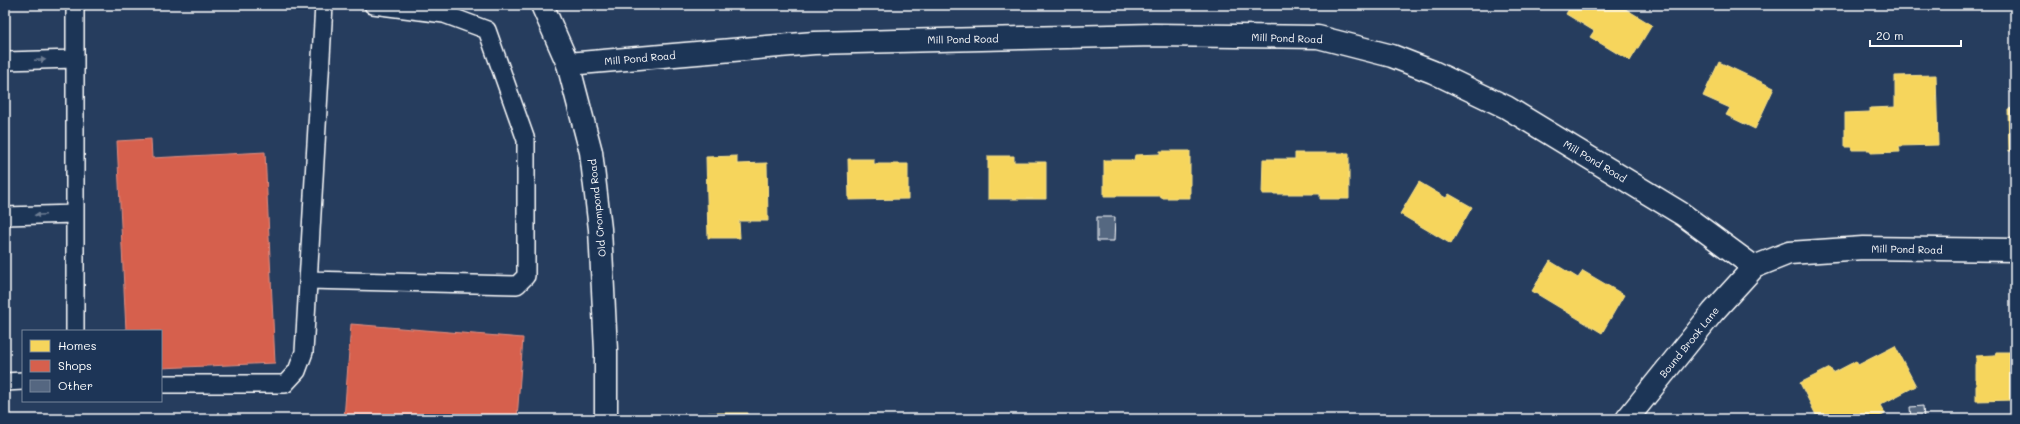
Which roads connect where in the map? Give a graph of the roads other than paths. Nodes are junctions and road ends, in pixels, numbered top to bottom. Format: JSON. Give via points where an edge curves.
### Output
{"nodes":[{"id":1,"x":75,"y":5,"type":"edge"},
{"id":2,"x":324,"y":5,"type":"edge"},
{"id":3,"x":373,"y":5,"type":"edge"},
{"id":4,"x":542,"y":5,"type":"edge"},
{"id":5,"x":75,"y":60,"type":"junction"},
{"id":6,"x":5,"y":61,"type":"edge"},
{"id":7,"x":568,"y":64,"type":"junction"},
{"id":8,"x":75,"y":214,"type":"junction"},
{"id":9,"x":5,"y":216,"type":"edge"},
{"id":10,"x":2015,"y":250,"type":"edge"},
{"id":11,"x":1754,"y":267,"type":"junction"},
{"id":12,"x":308,"y":280,"type":"junction"},
{"id":13,"x":76,"y":330,"type":"edge"},
{"id":14,"x":22,"y":381,"type":"edge"},
{"id":15,"x":5,"y":382,"type":"edge"},
{"id":16,"x":162,"y":384,"type":"edge"},
{"id":17,"x":606,"y":419,"type":"edge"},
{"id":18,"x":1627,"y":419,"type":"edge"}],
"edges":[{"from":1,"to":5,"type":"lane"},
{"from":2,"to":12,"type":"lane"},
{"from":3,"to":12,"type":"lane","via":[[444,14],[487,30],[526,140],[526,276],[517,285]]},
{"from":4,"to":7,"type":"street","name":"Old Crompond Road"},
{"from":6,"to":5,"type":"lane","one_way":true},
{"from":5,"to":8,"type":"lane"},
{"from":7,"to":11,"type":"street","name":"Mill Pond Road","via":[[814,43],[1154,35],[1318,37],[1399,59],[1433,72],[1506,107],[1682,214]]},
{"from":7,"to":17,"type":"street","name":"Old Crompond Road","via":[[591,152],[600,229],[606,351]]},
{"from":8,"to":9,"type":"lane","one_way":true},
{"from":8,"to":13,"type":"lane"},
{"from":10,"to":11,"type":"street","name":"Mill Pond Road","via":[[1863,248],[1789,253]]},
{"from":11,"to":18,"type":"street","name":"Bound Brook Lane","via":[[1713,312]]},
{"from":12,"to":16,"type":"lane","via":[[304,352],[297,371],[284,384]]},
{"from":14,"to":15,"type":"lane"}]}
